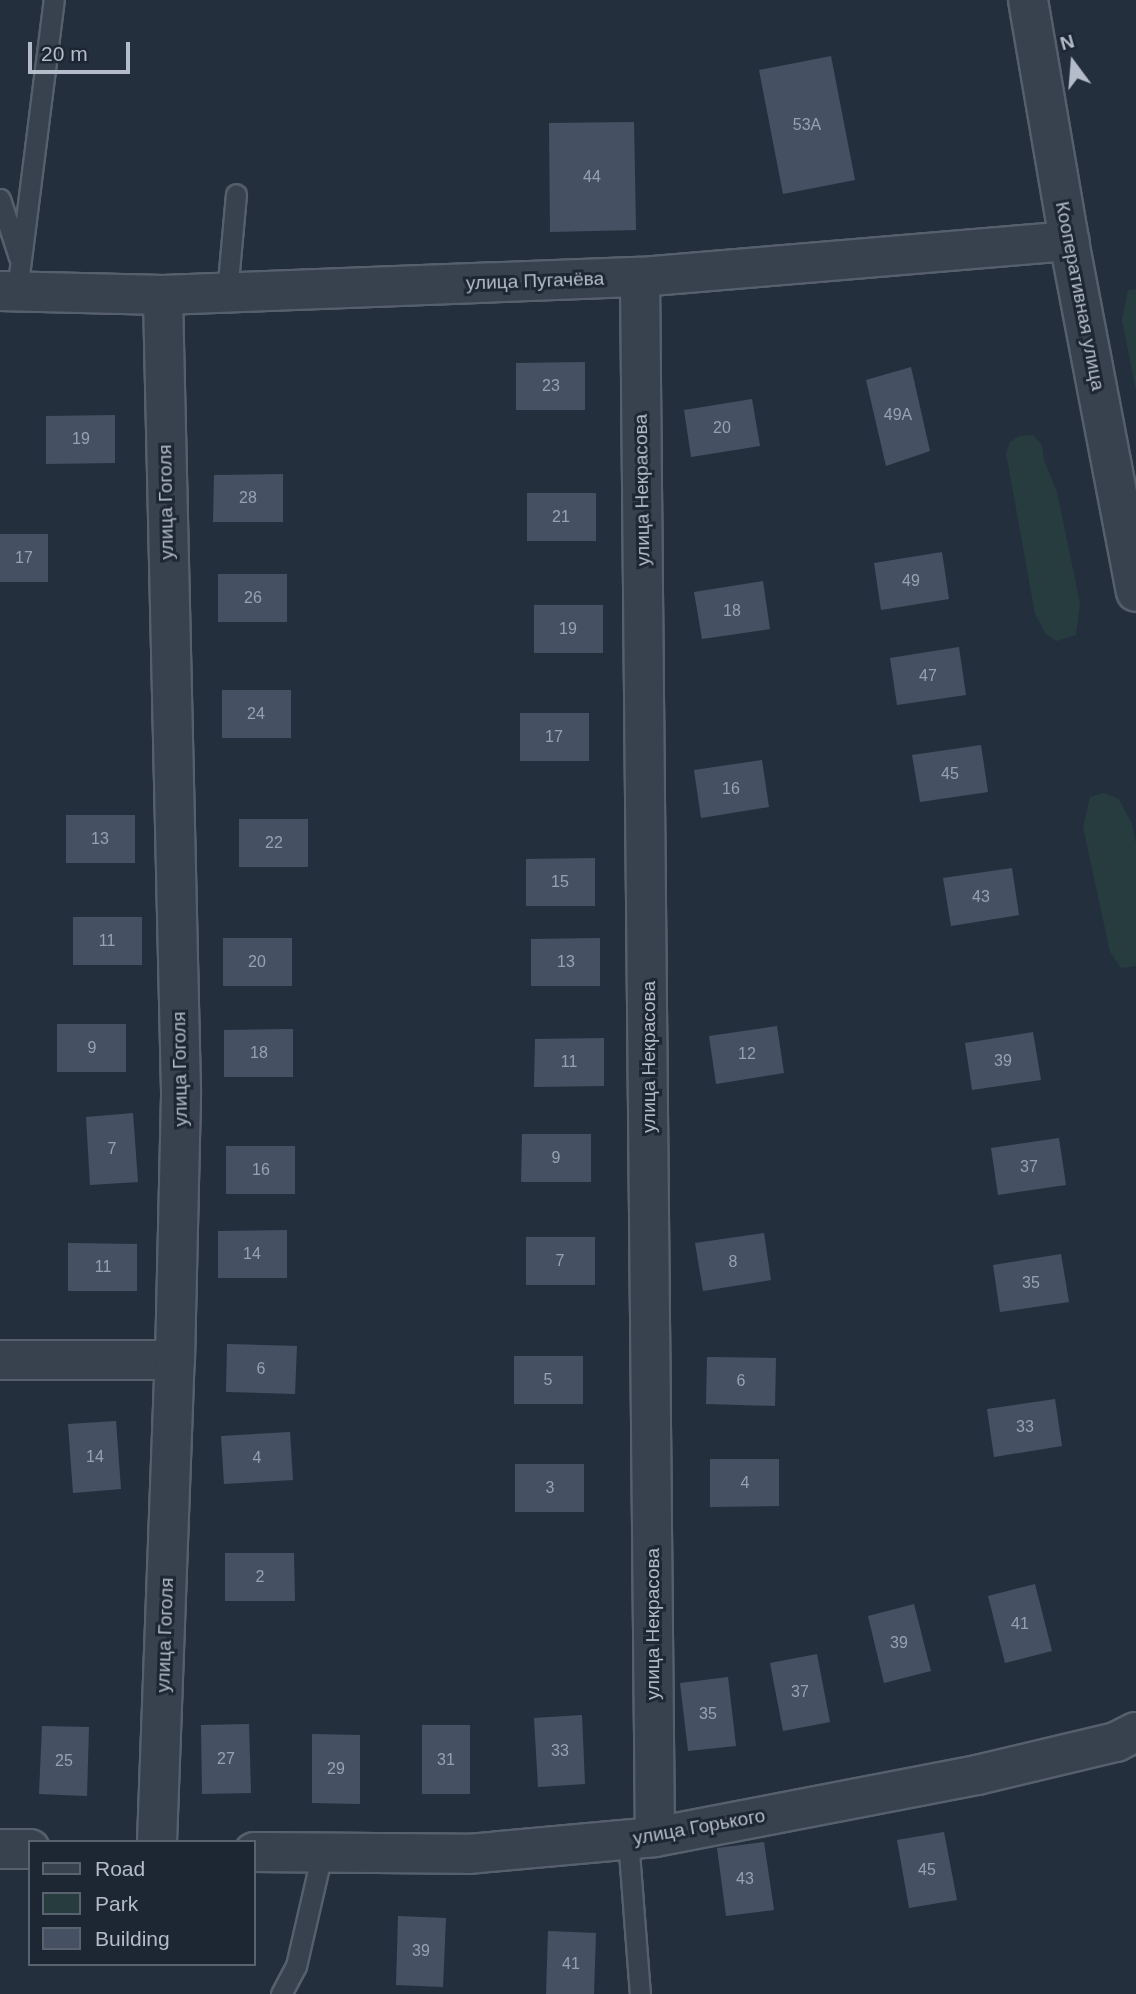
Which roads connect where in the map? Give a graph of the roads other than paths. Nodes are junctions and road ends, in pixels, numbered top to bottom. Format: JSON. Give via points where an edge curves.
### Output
{"nodes":[{"id":1,"x":54,"y":0,"type":"edge"},
{"id":2,"x":1028,"y":0,"type":"edge"},
{"id":3,"x":236,"y":194,"type":"dead end"},
{"id":4,"x":0,"y":199,"type":"edge"},
{"id":5,"x":1069,"y":241,"type":"junction"},
{"id":6,"x":640,"y":277,"type":"junction"},
{"id":7,"x":13,"y":281,"type":"edge"},
{"id":8,"x":227,"y":293,"type":"junction"},
{"id":9,"x":163,"y":295,"type":"junction"},
{"id":10,"x":1136,"y":592,"type":"edge"},
{"id":11,"x":0,"y":1360,"type":"edge"},
{"id":12,"x":175,"y":1360,"type":"junction"},
{"id":13,"x":1136,"y":1732,"type":"edge"},
{"id":14,"x":641,"y":1838,"type":"junction"},
{"id":15,"x":157,"y":1840,"type":"edge"},
{"id":16,"x":0,"y":1849,"type":"edge"},
{"id":17,"x":28,"y":1849,"type":"edge"},
{"id":18,"x":256,"y":1852,"type":"edge"},
{"id":19,"x":322,"y":1853,"type":"junction"},
{"id":20,"x":281,"y":1994,"type":"edge"},
{"id":21,"x":640,"y":1994,"type":"edge"}],
"edges":[{"from":1,"to":7,"type":"lane"},
{"from":2,"to":5,"type":"street","name":"Кооперативная улица"},
{"from":3,"to":8,"type":"lane"},
{"from":4,"to":7,"type":"lane"},
{"from":5,"to":6,"type":"street","name":"улица Пугачёва"},
{"from":5,"to":10,"type":"street","name":"Кооперативная улица"},
{"from":6,"to":8,"type":"street","name":"улица Пугачёва"},
{"from":6,"to":14,"type":"street","name":"улица Некрасова"},
{"from":7,"to":9,"type":"street","name":"улица Пугачёва"},
{"from":8,"to":9,"type":"street","name":"улица Пугачёва"},
{"from":9,"to":12,"type":"street","name":"улица Гоголя","via":[[181,1091]]},
{"from":11,"to":12,"type":"street"},
{"from":12,"to":15,"type":"street","name":"улица Гоголя"},
{"from":13,"to":14,"type":"street","name":"улица Горького","via":[[1116,1742],[976,1775]]},
{"from":14,"to":19,"type":"street","name":"улица Горького","via":[[468,1854]]},
{"from":14,"to":21,"type":"lane"},
{"from":16,"to":17,"type":"street"},
{"from":18,"to":19,"type":"street","name":"улица Горького"},
{"from":19,"to":20,"type":"lane","via":[[296,1966]]}]}
